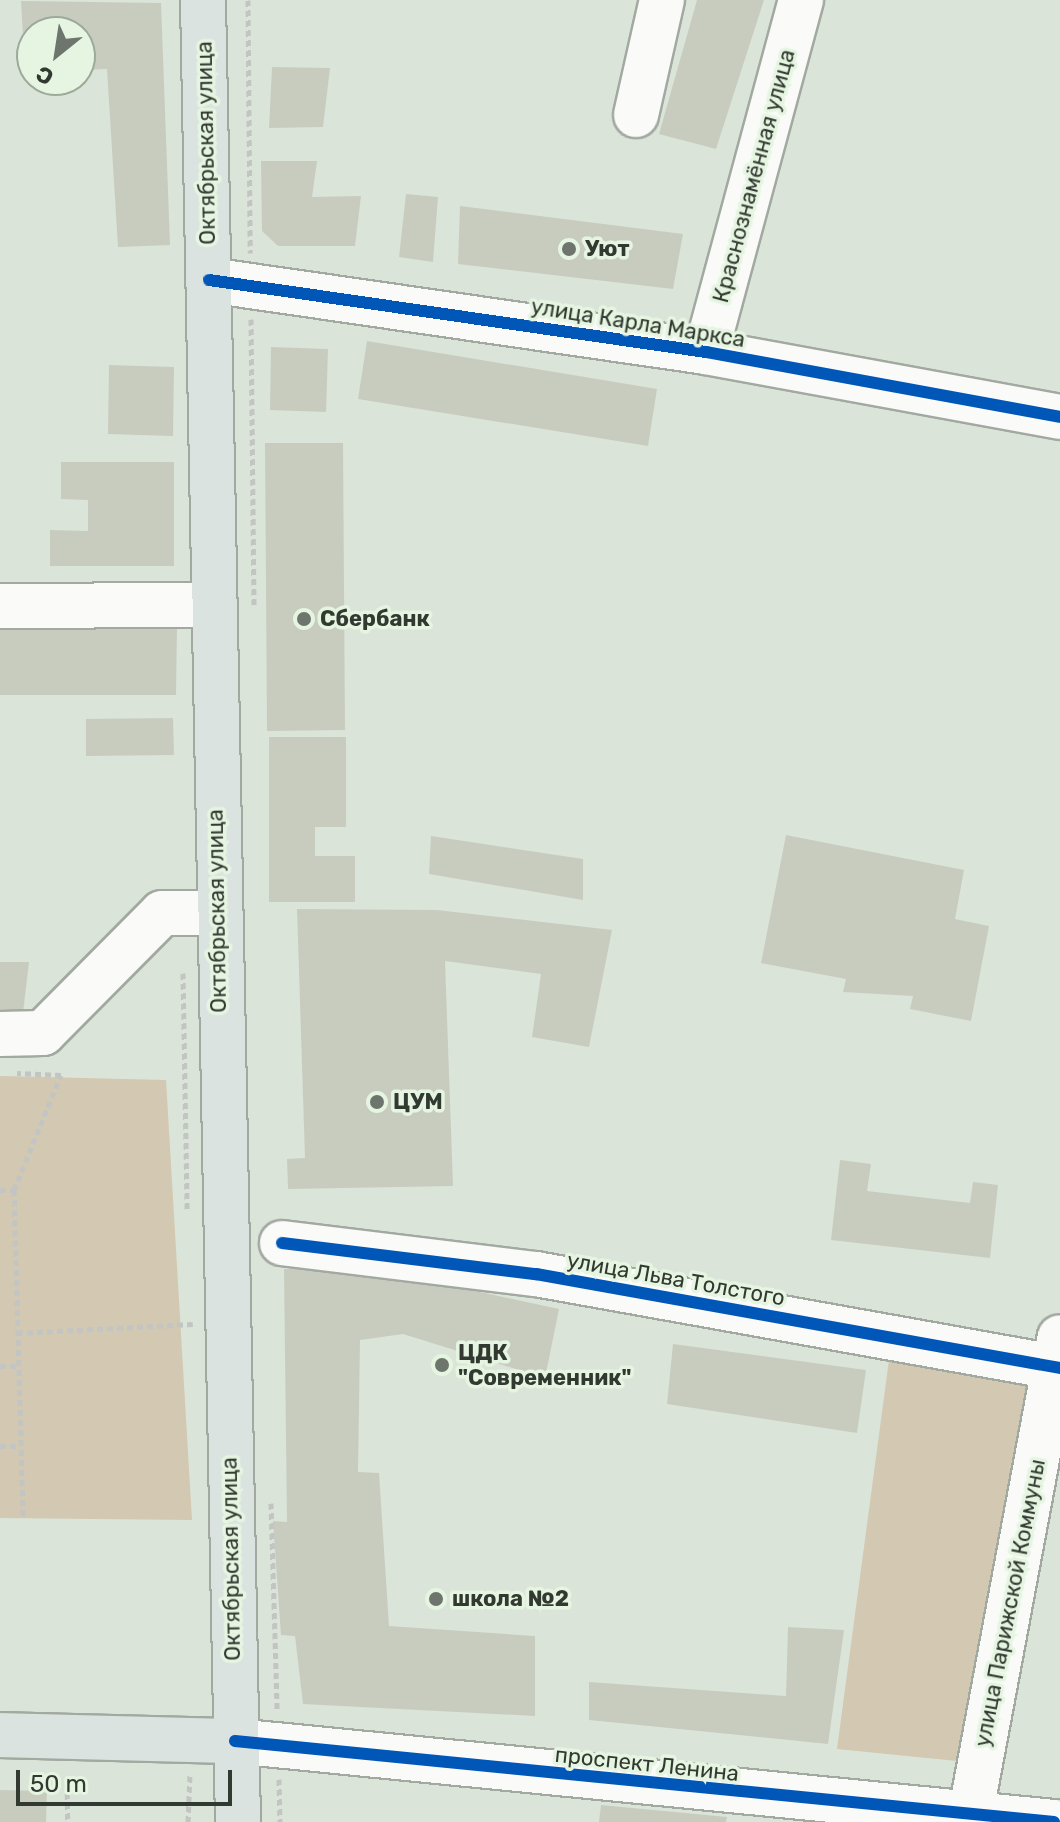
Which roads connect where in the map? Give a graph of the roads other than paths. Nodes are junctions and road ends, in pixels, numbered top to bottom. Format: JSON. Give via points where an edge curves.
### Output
{"nodes":[{"id":1,"x":181,"y":0,"type":"edge"},
{"id":2,"x":203,"y":0,"type":"edge"},
{"id":3,"x":662,"y":0,"type":"edge"},
{"id":4,"x":801,"y":0,"type":"edge"},
{"id":5,"x":636,"y":115,"type":"dead end"},
{"id":6,"x":230,"y":282,"type":"junction"},
{"id":7,"x":706,"y":352,"type":"junction"},
{"id":8,"x":1060,"y":417,"type":"edge"},
{"id":9,"x":203,"y":605,"type":"junction"},
{"id":10,"x":0,"y":606,"type":"edge"},
{"id":11,"x":208,"y":913,"type":"junction"},
{"id":12,"x":0,"y":1034,"type":"edge"},
{"id":13,"x":282,"y":1243,"type":"dead end"},
{"id":14,"x":1058,"y":1357,"type":"edge"},
{"id":15,"x":0,"y":1735,"type":"edge"},
{"id":16,"x":224,"y":1740,"type":"junction"},
{"id":17,"x":969,"y":1820,"type":"edge"},
{"id":18,"x":214,"y":1822,"type":"edge"},
{"id":19,"x":238,"y":1822,"type":"edge"},
{"id":20,"x":1054,"y":1822,"type":"edge"}],
"edges":[{"from":1,"to":9,"type":"main road","name":"Октябрьская улица"},
{"from":2,"to":6,"type":"main road","name":"Октябрьская улица"},
{"from":3,"to":5,"type":"street"},
{"from":4,"to":7,"type":"street","name":"Краснознамённая улица"},
{"from":6,"to":7,"type":"street","name":"улица Карла Маркса"},
{"from":6,"to":9,"type":"main road","name":"Октябрьская улица"},
{"from":7,"to":8,"type":"street","name":"улица Карла Маркса"},
{"from":9,"to":10,"type":"street"},
{"from":9,"to":11,"type":"main road","name":"Октябрьская улица"},
{"from":11,"to":12,"type":"street","via":[[162,913],[43,1033]]},
{"from":11,"to":16,"type":"main road","name":"Октябрьская улица"},
{"from":13,"to":14,"type":"street","name":"улица Льва Толстого","via":[[536,1274]]},
{"from":14,"to":17,"type":"street","name":"улица Парижской Коммуны"},
{"from":15,"to":16,"type":"main road","name":"проспект Ленина"},
{"from":16,"to":17,"type":"street","name":"проспект Ленина"},
{"from":16,"to":18,"type":"main road","name":"Октябрьская улица"},
{"from":16,"to":19,"type":"main road","name":"Октябрьская улица"},
{"from":17,"to":20,"type":"street","name":"проспект Ленина"}]}
